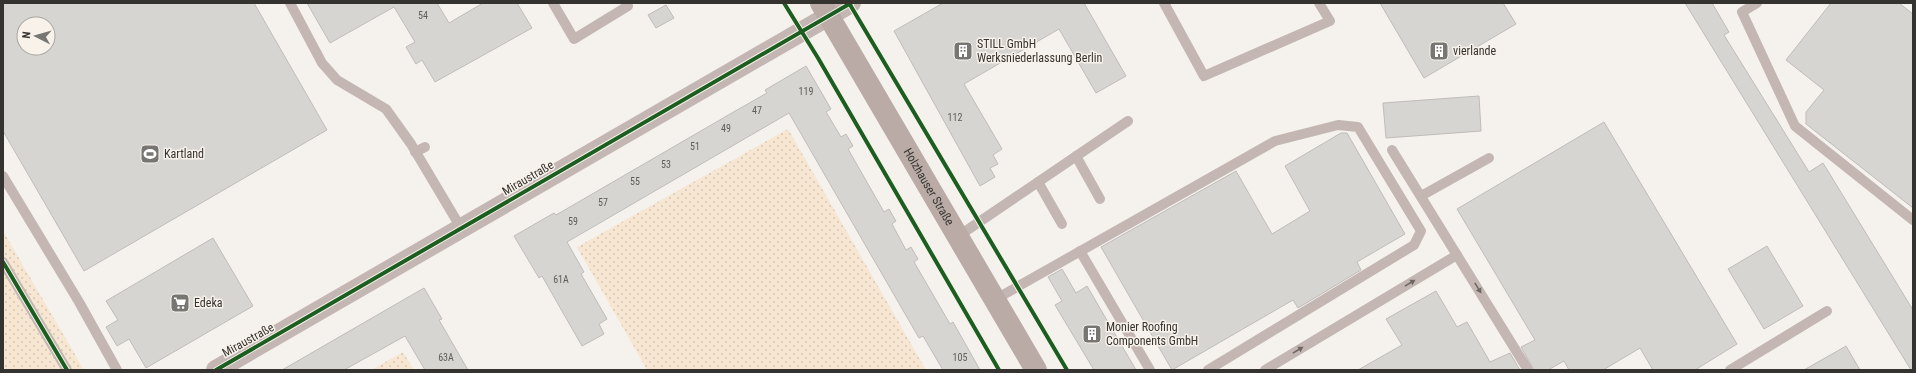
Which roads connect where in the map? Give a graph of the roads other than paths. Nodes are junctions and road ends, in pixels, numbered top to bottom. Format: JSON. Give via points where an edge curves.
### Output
{"nodes":[{"id":1,"x":290,"y":3,"type":"edge"},
{"id":2,"x":553,"y":3,"type":"edge"},
{"id":3,"x":851,"y":3,"type":"edge"},
{"id":4,"x":1164,"y":3,"type":"edge"},
{"id":5,"x":1320,"y":3,"type":"edge"},
{"id":6,"x":1757,"y":3,"type":"edge"},
{"id":7,"x":628,"y":6,"type":"dead end"},
{"id":8,"x":825,"y":9,"type":"edge"},
{"id":9,"x":1128,"y":121,"type":"dead end"},
{"id":10,"x":425,"y":146,"type":"dead end"},
{"id":11,"x":1392,"y":150,"type":"dead end"},
{"id":12,"x":415,"y":152,"type":"junction"},
{"id":13,"x":1076,"y":156,"type":"junction"},
{"id":14,"x":1489,"y":158,"type":"dead end"},
{"id":15,"x":3,"y":176,"type":"edge"},
{"id":16,"x":1038,"y":182,"type":"junction"},
{"id":17,"x":1421,"y":196,"type":"junction"},
{"id":18,"x":1100,"y":199,"type":"dead end"},
{"id":19,"x":1913,"y":220,"type":"edge"},
{"id":20,"x":1062,"y":224,"type":"dead end"},
{"id":21,"x":461,"y":228,"type":"junction"},
{"id":22,"x":957,"y":237,"type":"junction"},
{"id":23,"x":1080,"y":251,"type":"junction"},
{"id":24,"x":1457,"y":255,"type":"junction"},
{"id":25,"x":3,"y":262,"type":"edge"},
{"id":26,"x":994,"y":300,"type":"junction"},
{"id":27,"x":1827,"y":311,"type":"dead end"},
{"id":28,"x":68,"y":370,"type":"edge"},
{"id":29,"x":117,"y":370,"type":"edge"},
{"id":30,"x":216,"y":370,"type":"edge"},
{"id":31,"x":1036,"y":370,"type":"edge"},
{"id":32,"x":1150,"y":370,"type":"edge"},
{"id":33,"x":1208,"y":370,"type":"edge"},
{"id":34,"x":1265,"y":370,"type":"edge"},
{"id":35,"x":1528,"y":370,"type":"edge"},
{"id":36,"x":1730,"y":370,"type":"edge"}],
"edges":[{"from":1,"to":12,"type":"lane","via":[[322,63],[337,80],[386,109]]},
{"from":2,"to":7,"type":"lane","via":[[574,39]]},
{"from":3,"to":8,"type":"street","name":"Miraustraße"},
{"from":4,"to":5,"type":"lane","via":[[1204,76],[1330,21]]},
{"from":6,"to":19,"type":"lane","via":[[1742,12],[1795,126]]},
{"from":8,"to":21,"type":"street","name":"Miraustraße"},
{"from":8,"to":22,"type":"main road","name":"Holzhauser Straße"},
{"from":9,"to":13,"type":"lane"},
{"from":10,"to":12,"type":"lane"},
{"from":11,"to":17,"type":"lane"},
{"from":12,"to":21,"type":"lane"},
{"from":13,"to":16,"type":"lane"},
{"from":13,"to":18,"type":"lane"},
{"from":14,"to":17,"type":"lane"},
{"from":15,"to":29,"type":"lane"},
{"from":16,"to":20,"type":"lane"},
{"from":16,"to":22,"type":"lane"},
{"from":17,"to":24,"type":"lane"},
{"from":21,"to":30,"type":"street","name":"Miraustraße"},
{"from":22,"to":26,"type":"main road","name":"Holzhauser Straße"},
{"from":23,"to":26,"type":"lane"},
{"from":23,"to":32,"type":"lane"},
{"from":23,"to":33,"type":"lane","via":[[1275,141],[1338,125],[1358,127],[1421,231],[1414,245]]},
{"from":34,"to":24,"type":"lane","one_way":true},
{"from":24,"to":35,"type":"lane","one_way":true},
{"from":25,"to":28,"type":"lane"},
{"from":26,"to":31,"type":"main road","name":"Holzhauser Straße"},
{"from":27,"to":36,"type":"lane"}]}
